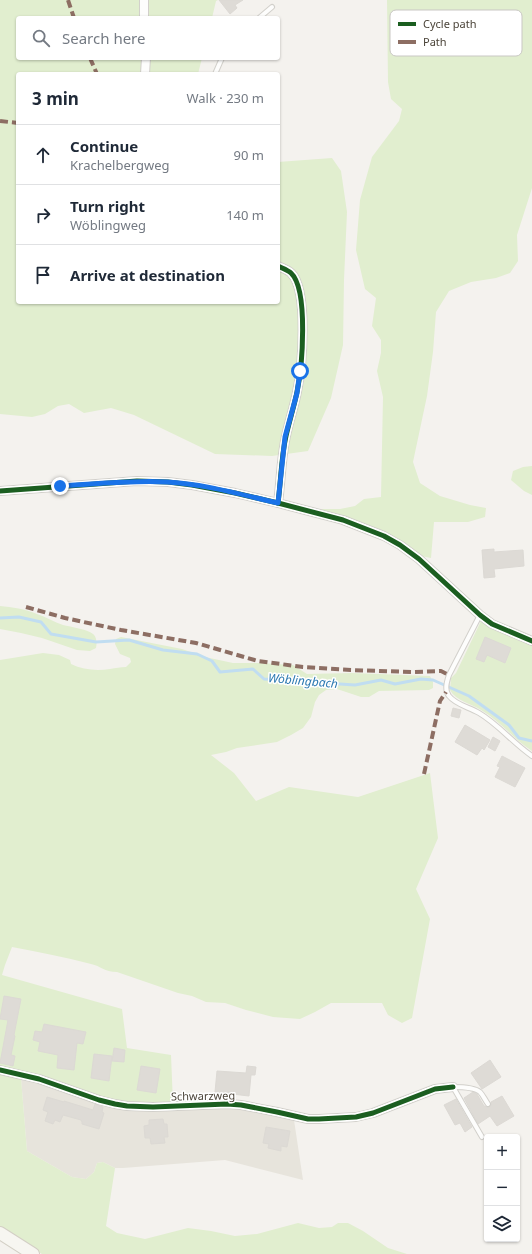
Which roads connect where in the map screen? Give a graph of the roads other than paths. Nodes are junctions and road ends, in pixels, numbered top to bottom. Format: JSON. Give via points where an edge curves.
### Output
{"nodes":[{"id":1,"x":144,"y":0,"type":"edge"},
{"id":2,"x":272,"y":7,"type":"dead end"},
{"id":3,"x":144,"y":16,"type":"edge"},
{"id":4,"x":261,"y":16,"type":"edge"},
{"id":5,"x":146,"y":60,"type":"edge"},
{"id":6,"x":221,"y":60,"type":"edge"},
{"id":7,"x":145,"y":72,"type":"edge"},
{"id":8,"x":216,"y":72,"type":"edge"},
{"id":9,"x":280,"y":267,"type":"edge"},
{"id":10,"x":0,"y":491,"type":"edge"},
{"id":11,"x":278,"y":503,"type":"junction"},
{"id":12,"x":480,"y":615,"type":"junction"},
{"id":13,"x":532,"y":641,"type":"edge"},
{"id":14,"x":532,"y":756,"type":"edge"},
{"id":15,"x":0,"y":1070,"type":"edge"},
{"id":16,"x":453,"y":1087,"type":"junction"},
{"id":17,"x":488,"y":1104,"type":"dead end"},
{"id":18,"x":482,"y":1137,"type":"dead end"},
{"id":19,"x":0,"y":1233,"type":"edge"},
{"id":20,"x":33,"y":1254,"type":"edge"}],
"edges":[{"from":1,"to":3,"type":"street"},
{"from":2,"to":4,"type":"lane"},
{"from":5,"to":7,"type":"street"},
{"from":6,"to":8,"type":"lane"},
{"from":9,"to":11,"type":"street","via":[[291,273],[299,284],[303,326],[297,393],[285,437]]},
{"from":10,"to":11,"type":"street","via":[[137,481],[168,482]]},
{"from":11,"to":12,"type":"street","via":[[343,520],[384,536],[419,559]]},
{"from":12,"to":13,"type":"street","via":[[492,624]]},
{"from":12,"to":14,"type":"lane","via":[[456,660],[447,682],[446,692],[454,701],[479,713]]},
{"from":15,"to":16,"type":"street","name":"Schwarzweg","via":[[39,1079],[114,1104],[153,1108],[241,1105],[318,1120],[373,1113],[436,1089]]},
{"from":16,"to":17,"type":"lane","via":[[477,1090]]},
{"from":16,"to":18,"type":"lane"},
{"from":19,"to":20,"type":"street"}]}
